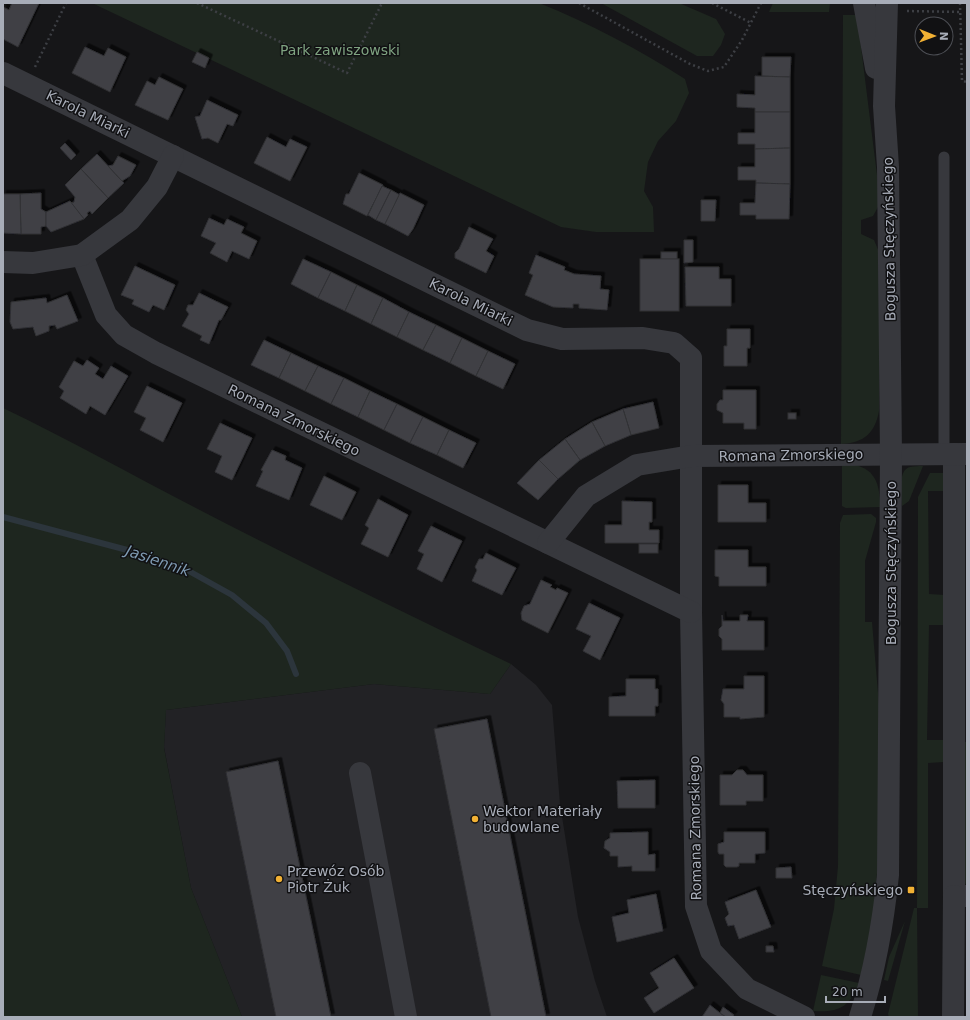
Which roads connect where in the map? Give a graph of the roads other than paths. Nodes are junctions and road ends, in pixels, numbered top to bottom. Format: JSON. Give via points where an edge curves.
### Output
{"nodes":[{"id":1,"x":864,"y":3,"type":"edge"},
{"id":2,"x":896,"y":7,"type":"edge"},
{"id":3,"x":3,"y":73,"type":"edge"},
{"id":4,"x":884,"y":106,"type":"junction"},
{"id":5,"x":173,"y":156,"type":"junction"},
{"id":6,"x":944,"y":157,"type":"dead end"},
{"id":7,"x":82,"y":255,"type":"junction"},
{"id":8,"x":3,"y":262,"type":"edge"},
{"id":9,"x":891,"y":454,"type":"junction"},
{"id":10,"x":955,"y":454,"type":"edge"},
{"id":11,"x":691,"y":456,"type":"junction"},
{"id":12,"x":548,"y":543,"type":"junction"},
{"id":13,"x":960,"y":598,"type":"edge"},
{"id":14,"x":692,"y":612,"type":"junction"},
{"id":15,"x":360,"y":773,"type":"dead end"},
{"id":16,"x":960,"y":896,"type":"edge"},
{"id":17,"x":406,"y":1017,"type":"edge"},
{"id":18,"x":804,"y":1017,"type":"edge"},
{"id":19,"x":860,"y":1017,"type":"edge"},
{"id":20,"x":953,"y":1017,"type":"edge"}],
"edges":[{"from":1,"to":4,"type":"street","name":"Bogusza Stęczyńskiego"},
{"from":2,"to":4,"type":"street","name":"Bogusza Stęczyńskiego"},
{"from":3,"to":5,"type":"street","name":"Karola Miarki"},
{"from":4,"to":9,"type":"street","name":"Bogusza Stęczyńskiego","via":[[888,167]]},
{"from":5,"to":7,"type":"street","via":[[156,187],[130,220]]},
{"from":5,"to":11,"type":"street","name":"Karola Miarki","via":[[527,330],[562,339],[643,338],[674,343],[691,358]]},
{"from":6,"to":10,"type":"lane"},
{"from":7,"to":8,"type":"street","via":[[33,263]]},
{"from":7,"to":12,"type":"street","name":"Romana Zmorskiego","via":[[106,315],[124,336]]},
{"from":9,"to":10,"type":"street","name":"Romana Zmorskiego"},
{"from":9,"to":11,"type":"street","name":"Romana Zmorskiego"},
{"from":9,"to":19,"type":"street","name":"Bogusza Stęczyńskiego","via":[[888,876],[882,930],[872,981]]},
{"from":10,"to":13,"type":"street"},
{"from":11,"to":12,"type":"street","name":"Romana Zmorskiego","via":[[637,465],[586,496]]},
{"from":11,"to":14,"type":"street","name":"Romana Zmorskiego"},
{"from":12,"to":14,"type":"street","name":"Romana Zmorskiego"},
{"from":13,"to":16,"type":"street"},
{"from":14,"to":18,"type":"street","name":"Romana Zmorskiego","via":[[696,906],[711,950],[747,989]]},
{"from":15,"to":17,"type":"street"},
{"from":16,"to":20,"type":"street"}]}
